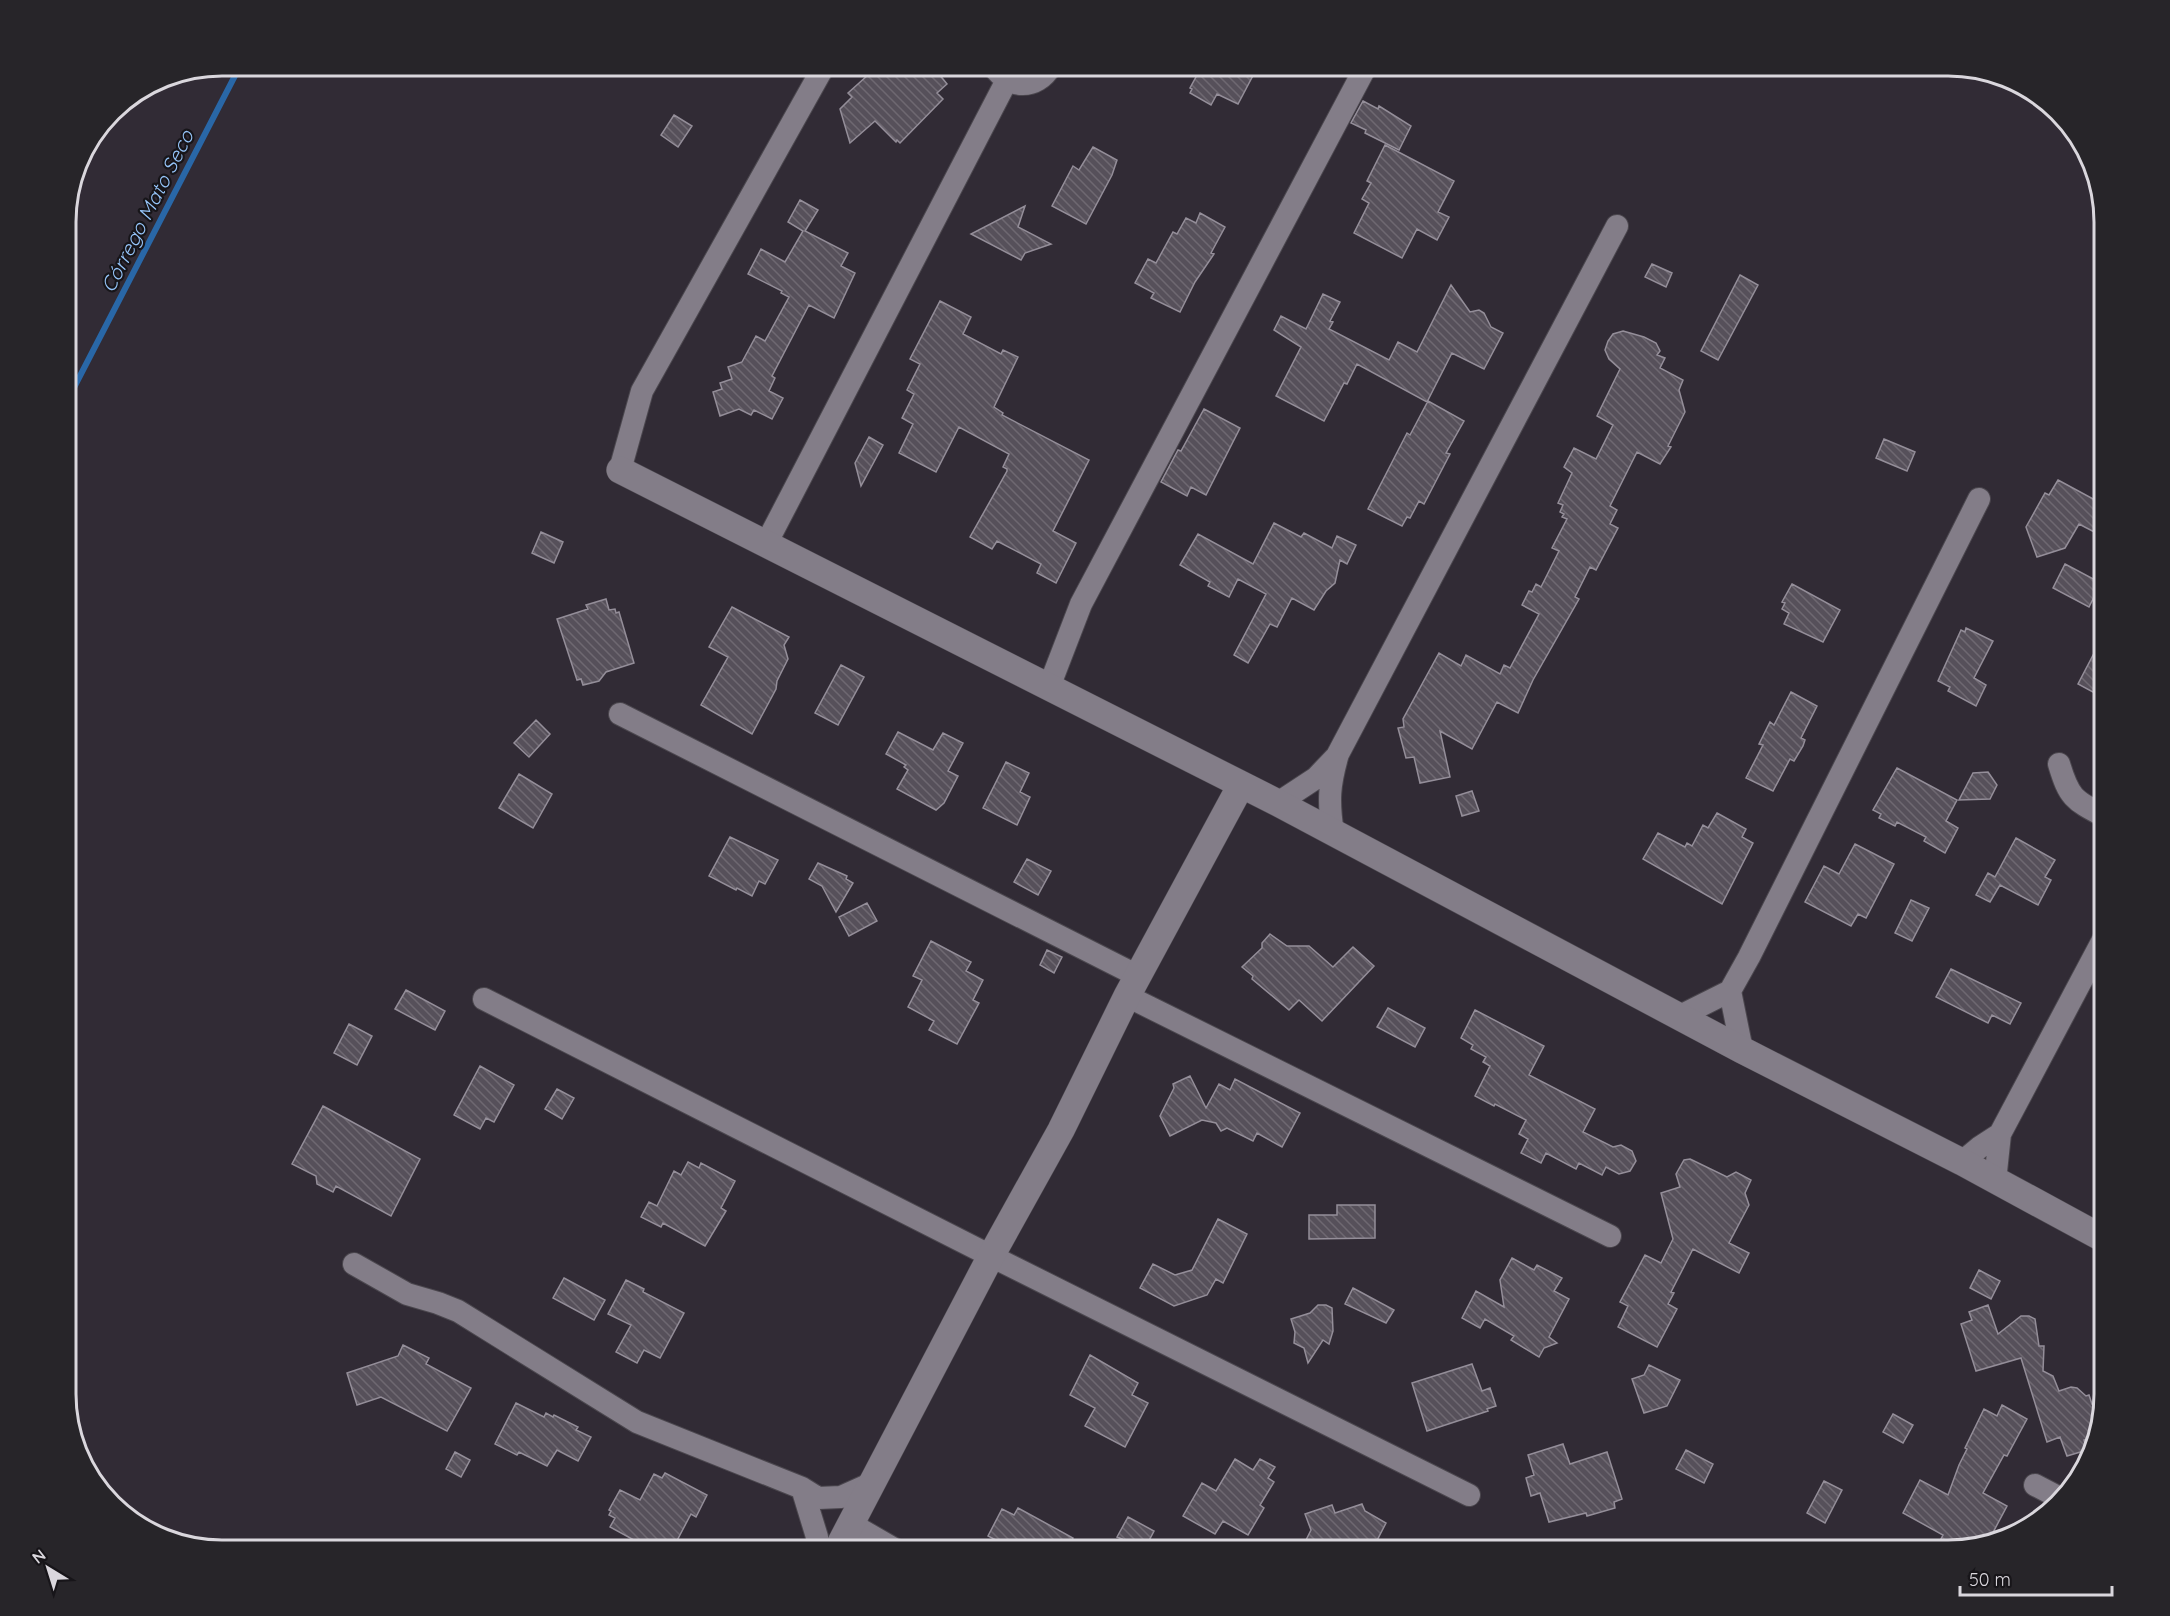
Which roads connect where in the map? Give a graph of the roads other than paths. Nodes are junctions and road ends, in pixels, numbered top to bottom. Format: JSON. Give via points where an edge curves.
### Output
{"nodes":[{"id":1,"x":818,"y":76,"type":"edge"},
{"id":2,"x":999,"y":76,"type":"edge"},
{"id":3,"x":1004,"y":76,"type":"edge"},
{"id":4,"x":1044,"y":76,"type":"edge"},
{"id":5,"x":1361,"y":76,"type":"edge"},
{"id":6,"x":1617,"y":226,"type":"dead end"},
{"id":7,"x":620,"y":470,"type":"joint"},
{"id":8,"x":1979,"y":500,"type":"dead end"},
{"id":9,"x":766,"y":544,"type":"junction"},
{"id":10,"x":1049,"y":687,"type":"junction"},
{"id":11,"x":620,"y":714,"type":"dead end"},
{"id":12,"x":1338,"y":754,"type":"junction"},
{"id":13,"x":2059,"y":764,"type":"dead end"},
{"id":14,"x":1241,"y":785,"type":"junction"},
{"id":15,"x":1278,"y":803,"type":"junction"},
{"id":16,"x":2094,"y":811,"type":"edge"},
{"id":17,"x":1333,"y":833,"type":"junction"},
{"id":18,"x":2094,"y":957,"type":"edge"},
{"id":19,"x":1133,"y":986,"type":"junction"},
{"id":20,"x":1730,"y":991,"type":"junction"},
{"id":21,"x":484,"y":999,"type":"dead end"},
{"id":22,"x":1680,"y":1016,"type":"junction"},
{"id":23,"x":1742,"y":1050,"type":"junction"},
{"id":24,"x":2000,"y":1134,"type":"junction"},
{"id":25,"x":1962,"y":1162,"type":"junction"},
{"id":26,"x":1995,"y":1181,"type":"junction"},
{"id":27,"x":2094,"y":1234,"type":"edge"},
{"id":28,"x":1610,"y":1236,"type":"dead end"},
{"id":29,"x":991,"y":1256,"type":"junction"},
{"id":30,"x":354,"y":1264,"type":"dead end"},
{"id":31,"x":870,"y":1484,"type":"junction"},
{"id":32,"x":2035,"y":1485,"type":"dead end"},
{"id":33,"x":802,"y":1488,"type":"junction"},
{"id":34,"x":2053,"y":1494,"type":"edge"},
{"id":35,"x":1469,"y":1495,"type":"dead end"},
{"id":36,"x":850,"y":1524,"type":"junction"},
{"id":37,"x":817,"y":1540,"type":"edge"},
{"id":38,"x":842,"y":1540,"type":"edge"},
{"id":39,"x":878,"y":1540,"type":"edge"}],
"edges":[{"from":1,"to":7,"type":"street","via":[[642,391]]},
{"from":2,"to":9,"type":"street"},
{"from":3,"to":4,"type":"street","via":[[1016,84]]},
{"from":5,"to":10,"type":"street","via":[[1081,604]]},
{"from":6,"to":12,"type":"street"},
{"from":7,"to":9,"type":"street"},
{"from":8,"to":20,"type":"street"},
{"from":9,"to":10,"type":"street"},
{"from":10,"to":14,"type":"street"},
{"from":11,"to":19,"type":"street"},
{"from":12,"to":15,"type":"street","via":[[1316,778]]},
{"from":12,"to":17,"type":"street","via":[[1330,782]]},
{"from":13,"to":16,"type":"street","via":[[2066,788]]},
{"from":14,"to":15,"type":"street"},
{"from":14,"to":19,"type":"street"},
{"from":15,"to":17,"type":"street"},
{"from":17,"to":22,"type":"street"},
{"from":18,"to":24,"type":"street"},
{"from":19,"to":28,"type":"street"},
{"from":19,"to":29,"type":"street","via":[[1061,1130]]},
{"from":20,"to":22,"type":"street"},
{"from":20,"to":23,"type":"street"},
{"from":21,"to":29,"type":"street"},
{"from":22,"to":23,"type":"street"},
{"from":23,"to":25,"type":"street"},
{"from":24,"to":25,"type":"street"},
{"from":24,"to":26,"type":"street"},
{"from":25,"to":26,"type":"street"},
{"from":26,"to":27,"type":"street"},
{"from":29,"to":31,"type":"street"},
{"from":29,"to":35,"type":"street"},
{"from":30,"to":33,"type":"street","via":[[406,1294],[458,1311],[637,1422]]},
{"from":31,"to":33,"type":"street","via":[[841,1497],[818,1498]]},
{"from":31,"to":36,"type":"street"},
{"from":32,"to":34,"type":"street"},
{"from":33,"to":37,"type":"street"},
{"from":36,"to":38,"type":"street"},
{"from":36,"to":39,"type":"street"}]}
